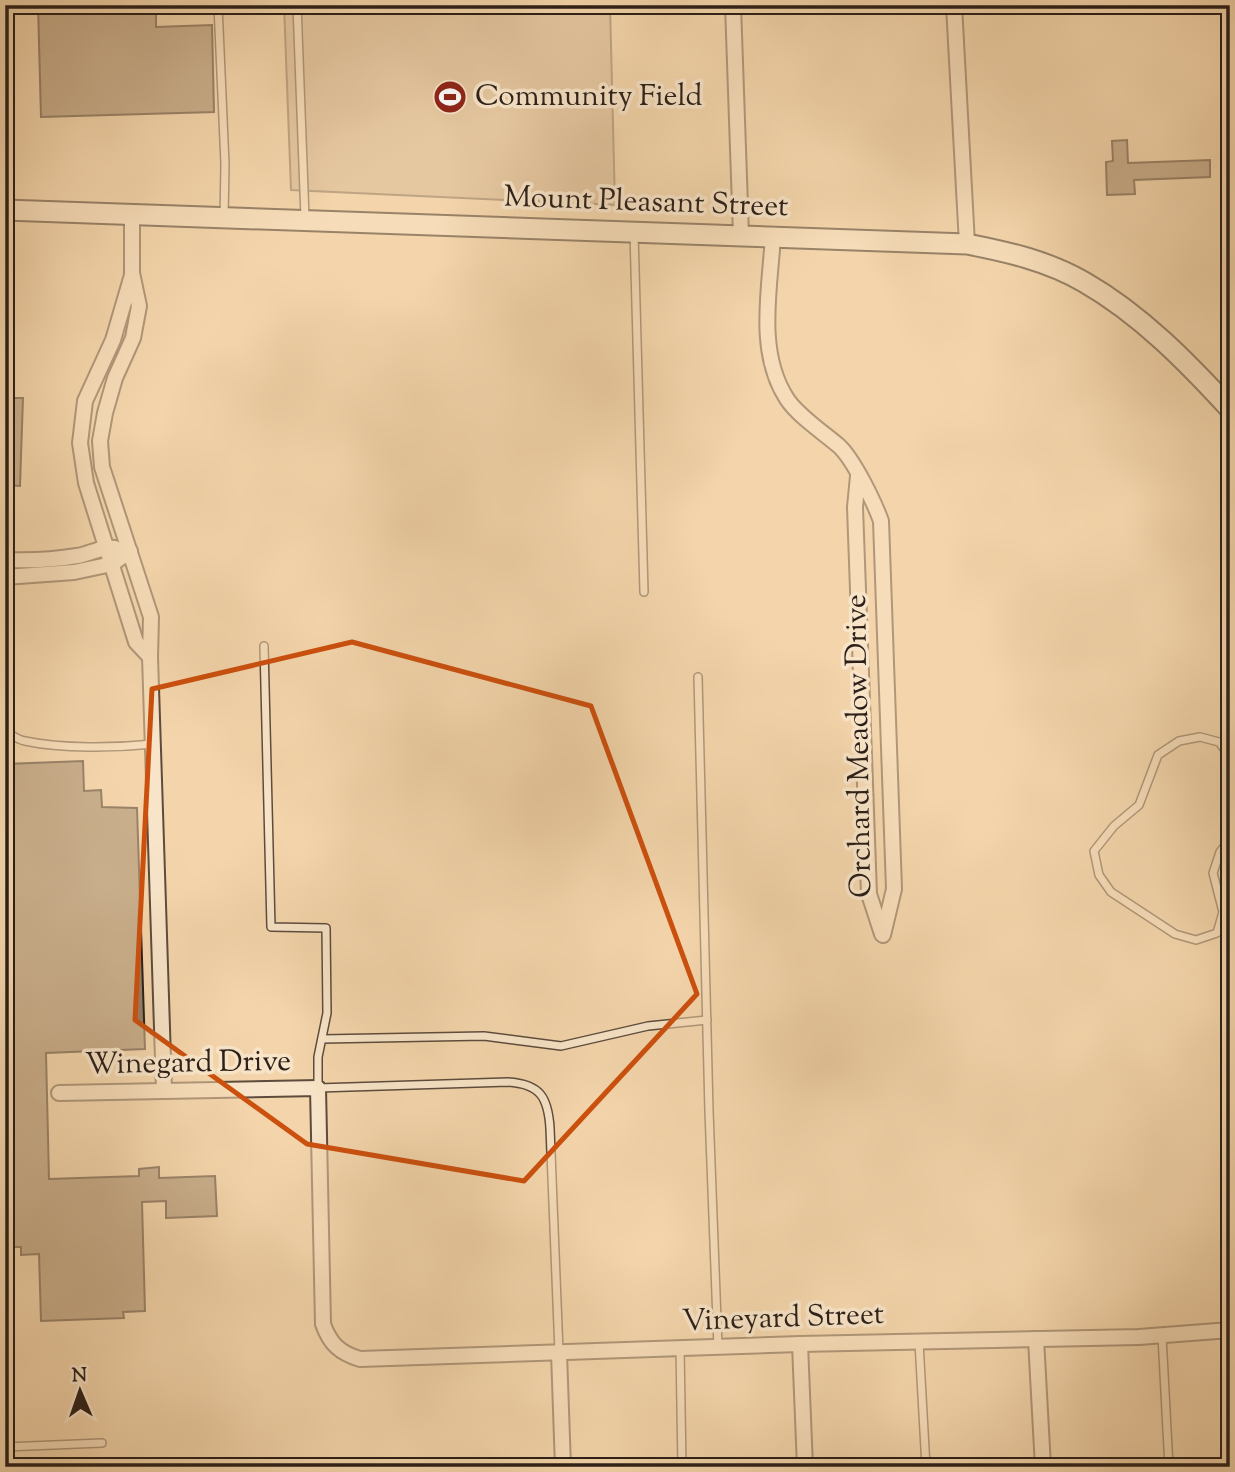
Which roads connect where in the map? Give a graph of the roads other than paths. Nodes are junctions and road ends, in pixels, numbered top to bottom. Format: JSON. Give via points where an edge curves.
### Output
{"nodes":[{"id":1,"x":218,"y":5,"type":"edge"},
{"id":2,"x":297,"y":5,"type":"edge"},
{"id":3,"x":733,"y":5,"type":"edge"},
{"id":4,"x":954,"y":5,"type":"edge"},
{"id":5,"x":5,"y":210,"type":"edge"},
{"id":6,"x":132,"y":213,"type":"junction"},
{"id":7,"x":224,"y":218,"type":"junction"},
{"id":8,"x":305,"y":222,"type":"junction"},
{"id":9,"x":634,"y":233,"type":"junction"},
{"id":10,"x":741,"y":235,"type":"junction"},
{"id":11,"x":773,"y":236,"type":"junction"},
{"id":12,"x":967,"y":244,"type":"junction"},
{"id":13,"x":132,"y":273,"type":"junction"},
{"id":14,"x":1230,"y":409,"type":"edge"},
{"id":15,"x":858,"y":476,"type":"junction"},
{"id":16,"x":107,"y":547,"type":"junction"},
{"id":17,"x":130,"y":551,"type":"junction"},
{"id":18,"x":5,"y":560,"type":"edge"},
{"id":19,"x":112,"y":564,"type":"junction"},
{"id":20,"x":5,"y":577,"type":"edge"},
{"id":21,"x":644,"y":593,"type":"dead end"},
{"id":22,"x":264,"y":646,"type":"dead end"},
{"id":23,"x":150,"y":657,"type":"junction"},
{"id":24,"x":698,"y":677,"type":"dead end"},
{"id":25,"x":5,"y":731,"type":"edge"},
{"id":26,"x":153,"y":744,"type":"junction"},
{"id":27,"x":1230,"y":757,"type":"edge"},
{"id":28,"x":1230,"y":839,"type":"edge"},
{"id":29,"x":707,"y":1020,"type":"junction"},
{"id":30,"x":322,"y":1039,"type":"junction"},
{"id":31,"x":318,"y":1088,"type":"junction"},
{"id":32,"x":164,"y":1090,"type":"junction"},
{"id":33,"x":59,"y":1093,"type":"dead end"},
{"id":34,"x":1230,"y":1330,"type":"edge"},
{"id":35,"x":1162,"y":1335,"type":"junction"},
{"id":36,"x":1036,"y":1339,"type":"junction"},
{"id":37,"x":919,"y":1341,"type":"junction"},
{"id":38,"x":800,"y":1344,"type":"junction"},
{"id":39,"x":718,"y":1347,"type":"junction"},
{"id":40,"x":680,"y":1348,"type":"junction"},
{"id":41,"x":559,"y":1353,"type":"junction"},
{"id":42,"x":102,"y":1443,"type":"dead end"},
{"id":43,"x":5,"y":1447,"type":"edge"},
{"id":44,"x":563,"y":1467,"type":"edge"},
{"id":45,"x":682,"y":1467,"type":"edge"},
{"id":46,"x":805,"y":1467,"type":"edge"},
{"id":47,"x":926,"y":1467,"type":"edge"},
{"id":48,"x":1043,"y":1467,"type":"edge"},
{"id":49,"x":1169,"y":1467,"type":"edge"}],
"edges":[{"from":1,"to":7,"type":"lane"},
{"from":2,"to":8,"type":"lane"},
{"from":3,"to":10,"type":"street"},
{"from":4,"to":12,"type":"street"},
{"from":5,"to":6,"type":"main road","name":"Mount Pleasant Street"},
{"from":6,"to":7,"type":"main road","name":"Mount Pleasant Street"},
{"from":6,"to":13,"type":"street"},
{"from":7,"to":8,"type":"main road","name":"Mount Pleasant Street"},
{"from":8,"to":9,"type":"main road","name":"Mount Pleasant Street"},
{"from":9,"to":10,"type":"main road","name":"Mount Pleasant Street"},
{"from":9,"to":21,"type":"lane"},
{"from":10,"to":11,"type":"main road","name":"Mount Pleasant Street"},
{"from":11,"to":12,"type":"main road","name":"Mount Pleasant Street"},
{"from":11,"to":15,"type":"street","name":"Orchard Meadow Drive","via":[[767,335],[773,368],[788,400],[842,449]]},
{"from":12,"to":14,"type":"main road","name":"Mount Pleasant Street","via":[[1042,263],[1084,282],[1159,337]]},
{"from":13,"to":16,"type":"street","via":[[113,340],[85,401],[80,443],[86,484]]},
{"from":13,"to":17,"type":"street","via":[[139,306],[100,441],[102,467]]},
{"from":15,"to":15,"type":"street","name":"Orchard Meadow Drive","via":[[855,507],[869,894],[883,936],[894,889],[881,521]]},
{"from":16,"to":17,"type":"street"},
{"from":16,"to":18,"type":"street","via":[[60,559]]},
{"from":16,"to":19,"type":"street"},
{"from":17,"to":19,"type":"street"},
{"from":17,"to":23,"type":"street","via":[[151,617]]},
{"from":19,"to":20,"type":"street"},
{"from":19,"to":23,"type":"street","via":[[136,642]]},
{"from":22,"to":30,"type":"lane","via":[[271,927],[326,928],[327,1013]]},
{"from":23,"to":26,"type":"street"},
{"from":24,"to":29,"type":"lane"},
{"from":25,"to":26,"type":"lane","via":[[23,741],[79,746]]},
{"from":26,"to":32,"type":"street"},
{"from":27,"to":28,"type":"lane","via":[[1219,742],[1200,737],[1179,741],[1158,755],[1139,805],[1094,851],[1099,875],[1111,892],[1175,934],[1196,940],[1217,933],[1223,912],[1213,873]]},
{"from":29,"to":30,"type":"lane","via":[[648,1026],[561,1046],[484,1036]]},
{"from":29,"to":39,"type":"lane"},
{"from":30,"to":31,"type":"lane"},
{"from":31,"to":32,"type":"street","name":"Winegard Drive"},
{"from":31,"to":41,"type":"lane","via":[[508,1082],[530,1086],[542,1096],[550,1128]]},
{"from":31,"to":41,"type":"street","name":"Vineyard Street","via":[[322,1311],[327,1334],[340,1351],[371,1360]]},
{"from":32,"to":33,"type":"street","name":"Winegard Drive"},
{"from":34,"to":35,"type":"street","name":"Vineyard Street"},
{"from":35,"to":36,"type":"street","name":"Vineyard Street"},
{"from":35,"to":49,"type":"lane"},
{"from":36,"to":37,"type":"street","name":"Vineyard Street"},
{"from":36,"to":48,"type":"street"},
{"from":37,"to":38,"type":"street","name":"Vineyard Street"},
{"from":37,"to":47,"type":"lane"},
{"from":38,"to":39,"type":"street","name":"Vineyard Street"},
{"from":38,"to":46,"type":"street"},
{"from":39,"to":40,"type":"street","name":"Vineyard Street"},
{"from":40,"to":41,"type":"street","name":"Vineyard Street"},
{"from":40,"to":45,"type":"lane"},
{"from":41,"to":44,"type":"street"},
{"from":42,"to":43,"type":"lane"}]}
